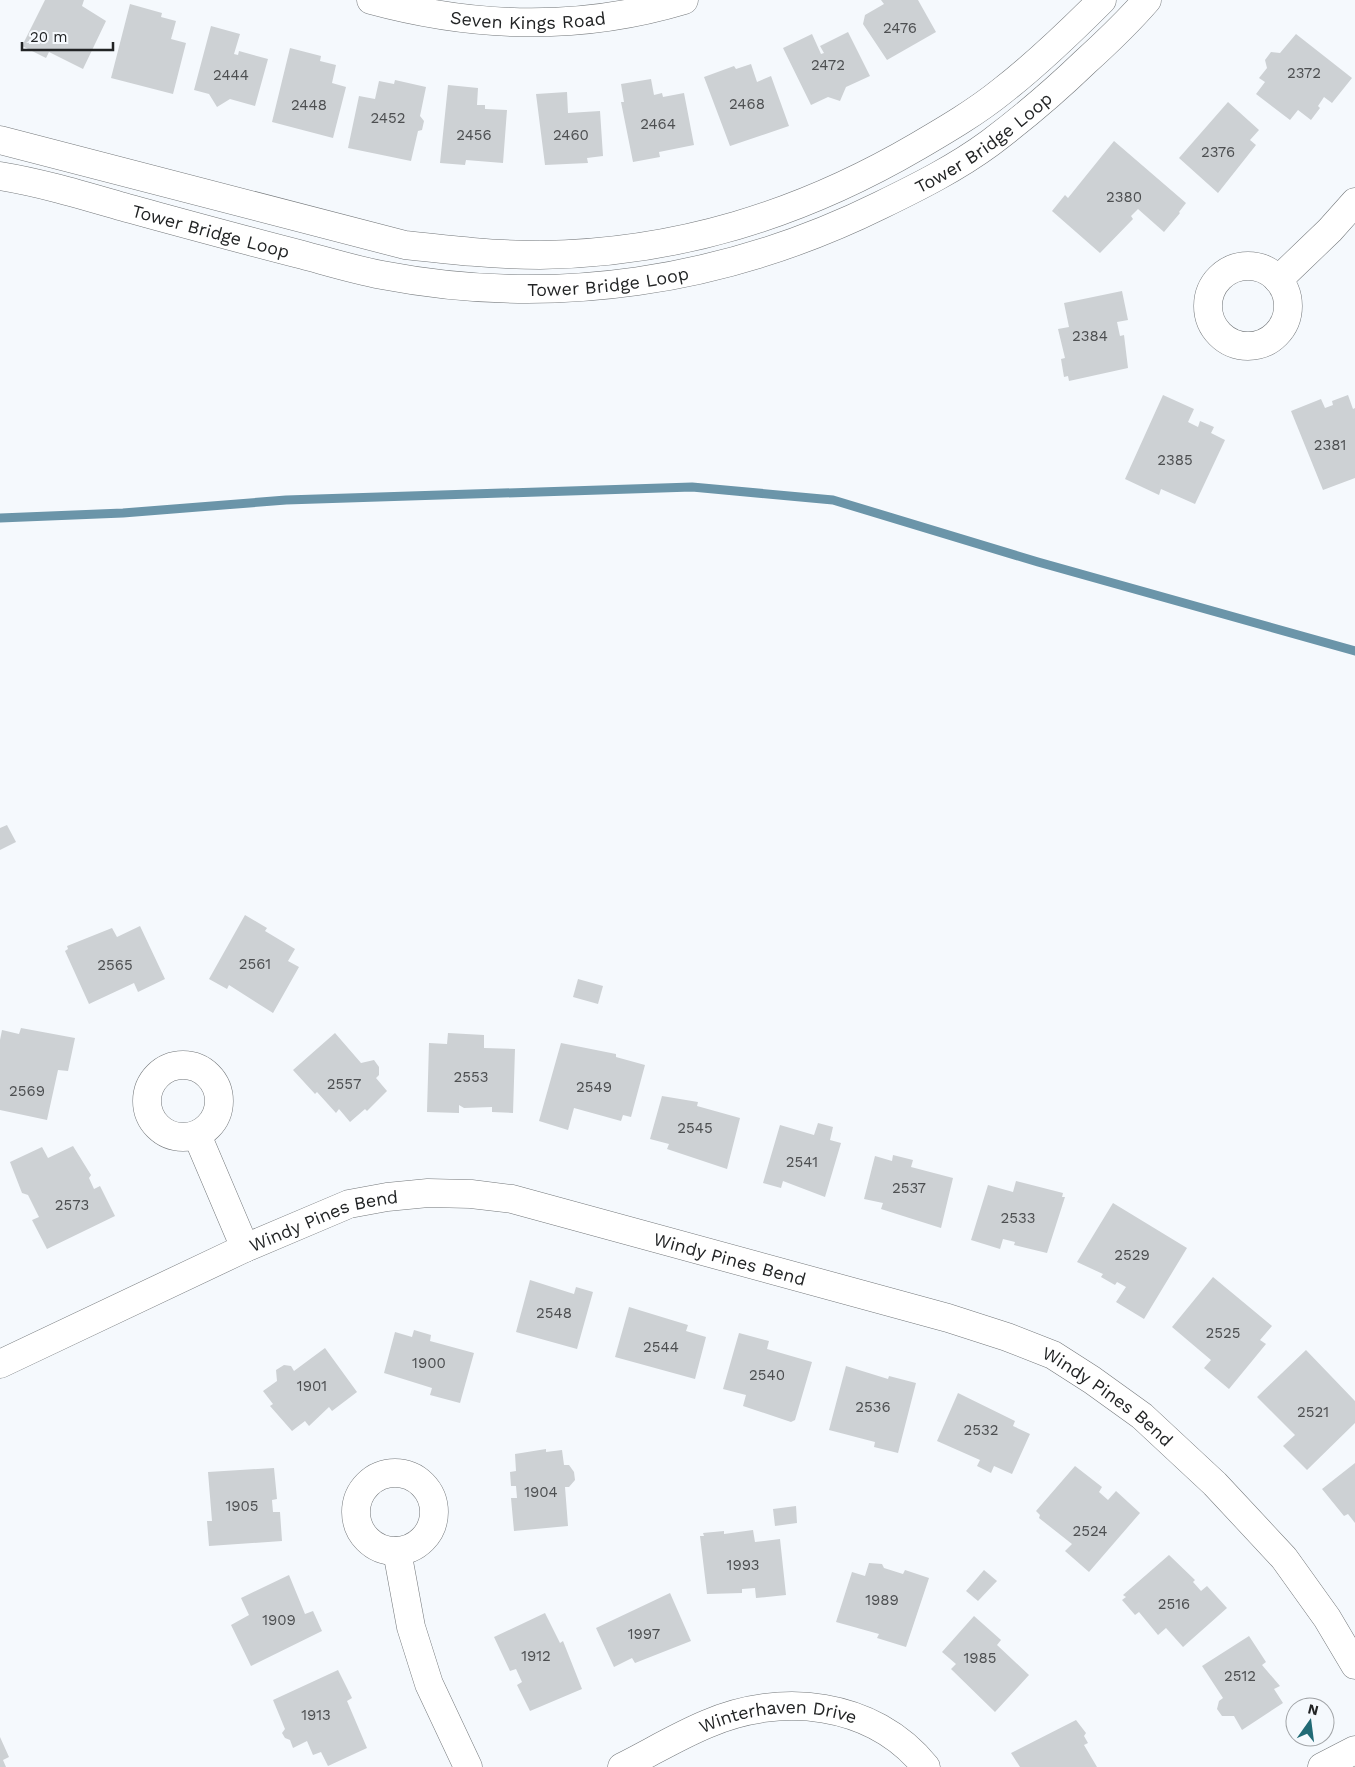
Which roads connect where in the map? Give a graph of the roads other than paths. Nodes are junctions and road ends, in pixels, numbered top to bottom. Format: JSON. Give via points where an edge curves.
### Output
{"nodes":[{"id":1,"x":371,"y":0,"type":"edge"},
{"id":2,"x":684,"y":0,"type":"edge"},
{"id":3,"x":1102,"y":0,"type":"edge"},
{"id":4,"x":1147,"y":0,"type":"edge"},
{"id":5,"x":0,"y":140,"type":"edge"},
{"id":6,"x":0,"y":176,"type":"edge"},
{"id":7,"x":1353,"y":208,"type":"edge"},
{"id":8,"x":1278,"y":280,"type":"dead end"},
{"id":9,"x":197,"y":1135,"type":"dead end"},
{"id":10,"x":245,"y":1248,"type":"junction"},
{"id":11,"x":0,"y":1364,"type":"edge"},
{"id":12,"x":397,"y":1551,"type":"dead end"},
{"id":13,"x":1355,"y":1665,"type":"edge"},
{"id":14,"x":1355,"y":1750,"type":"edge"},
{"id":15,"x":468,"y":1767,"type":"edge"},
{"id":16,"x":622,"y":1767,"type":"edge"},
{"id":17,"x":926,"y":1767,"type":"edge"},
{"id":18,"x":1322,"y":1767,"type":"edge"}],
"edges":[{"from":1,"to":2,"type":"street","name":"Seven Kings Road","via":[[444,17],[497,22],[559,22],[614,17]]},
{"from":3,"to":5,"type":"street","name":"Tower Bridge Loop","via":[[1057,45],[1001,92],[953,126],[877,170],[812,200],[757,220],[673,242],[615,250],[540,255],[465,252],[405,245]]},
{"from":4,"to":6,"type":"street","name":"Tower Bridge Loop","via":[[1047,98],[987,145],[923,185],[839,226],[766,252],[691,272],[614,285],[552,290],[466,287],[381,275],[34,181]]},
{"from":7,"to":8,"type":"street"},
{"from":9,"to":10,"type":"street"},
{"from":10,"to":11,"type":"street","name":"Windy Pines Bend"},
{"from":10,"to":13,"type":"street","name":"Windy Pines Bend","via":[[349,1204],[428,1192],[471,1194],[512,1199],[562,1211],[1007,1337],[1052,1356],[1092,1380],[1142,1416],[1215,1484],[1284,1558],[1327,1618]]},
{"from":12,"to":15,"type":"street","via":[[411,1627],[429,1684]]},
{"from":14,"to":18,"type":"street"},
{"from":16,"to":17,"type":"street","name":"Winterhaven Drive","via":[[707,1724],[745,1711],[785,1706],[817,1707],[852,1715],[885,1730]]}]}
